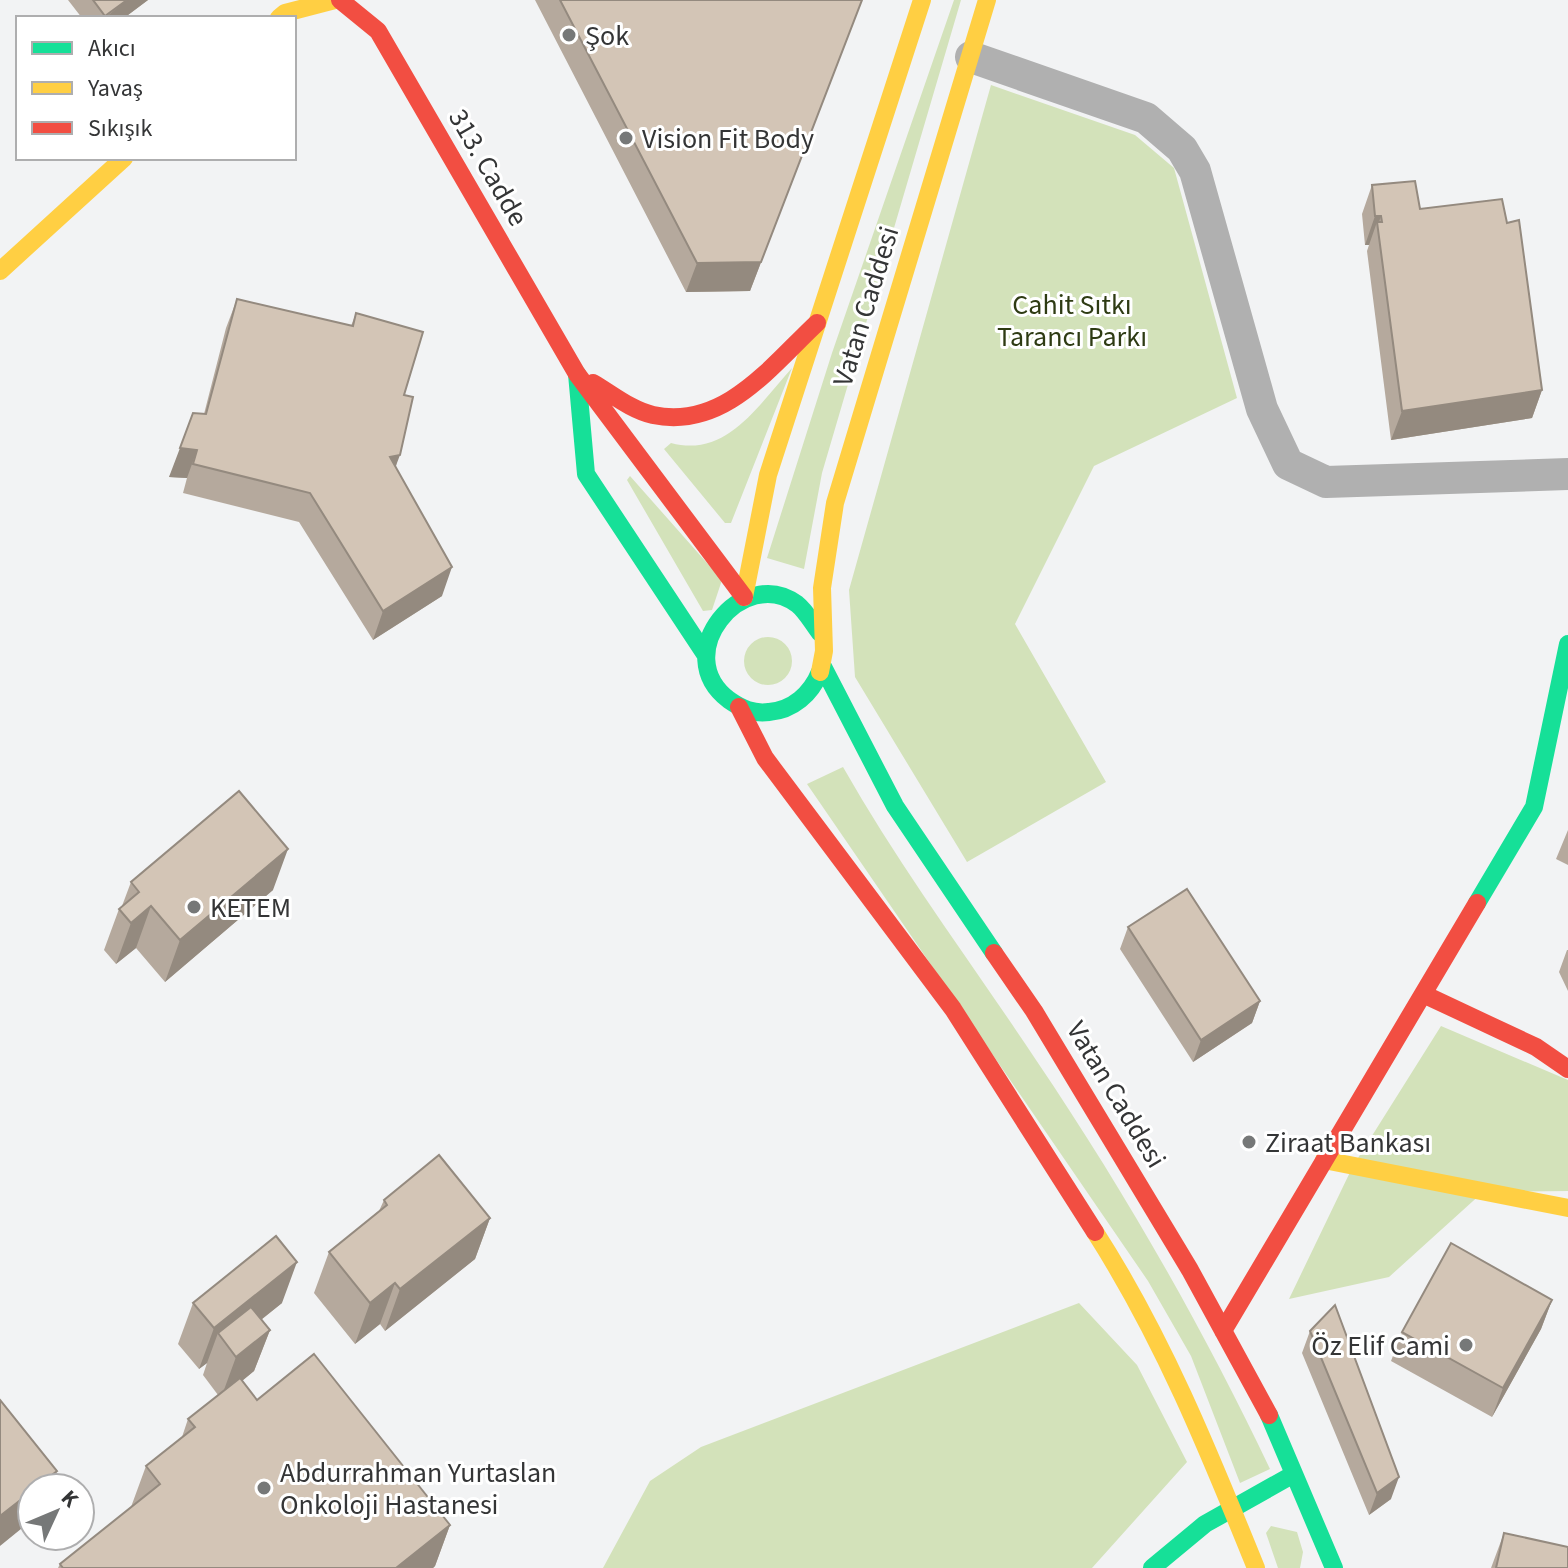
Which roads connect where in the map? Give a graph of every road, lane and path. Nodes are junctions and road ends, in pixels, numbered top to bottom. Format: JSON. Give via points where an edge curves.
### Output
{"nodes":[{"id":1,"x":338,"y":0,"type":"edge"},
{"id":2,"x":922,"y":0,"type":"edge"},
{"id":3,"x":987,"y":0,"type":"edge"},
{"id":4,"x":281,"y":16,"type":"edge"},
{"id":5,"x":971,"y":57,"type":"junction"},
{"id":6,"x":122,"y":160,"type":"edge"},
{"id":7,"x":7,"y":253,"type":"edge"},
{"id":8,"x":822,"y":319,"type":"junction"},
{"id":9,"x":577,"y":374,"type":"junction"},
{"id":10,"x":1568,"y":474,"type":"edge"},
{"id":11,"x":744,"y":597,"type":"junction"},
{"id":12,"x":820,"y":633,"type":"junction"},
{"id":13,"x":1568,"y":644,"type":"edge"},
{"id":14,"x":705,"y":654,"type":"junction"},
{"id":15,"x":822,"y":665,"type":"junction"},
{"id":16,"x":739,"y":707,"type":"junction"},
{"id":17,"x":1423,"y":994,"type":"junction"},
{"id":18,"x":1568,"y":1069,"type":"edge"},
{"id":19,"x":1324,"y":1160,"type":"junction"},
{"id":20,"x":1568,"y":1208,"type":"edge"},
{"id":21,"x":1223,"y":1331,"type":"junction"},
{"id":22,"x":1294,"y":1474,"type":"junction"},
{"id":23,"x":1230,"y":1511,"type":"junction"},
{"id":24,"x":1152,"y":1568,"type":"edge"},
{"id":25,"x":1256,"y":1568,"type":"edge"},
{"id":26,"x":1334,"y":1568,"type":"edge"}],
"edges":[{"from":1,"to":4,"type":"main road","name":"313. Cadde"},
{"from":1,"to":9,"type":"main road","name":"313. Cadde","via":[[378,31]]},
{"from":2,"to":8,"type":"main road","name":"Vatan Caddesi"},
{"from":3,"to":5,"type":"main road","name":"Vatan Caddesi"},
{"from":5,"to":10,"type":"street","via":[[1146,118],[1182,149],[1195,171],[1262,409],[1288,464],[1326,482]]},
{"from":5,"to":12,"type":"main road","name":"Vatan Caddesi","via":[[835,503],[823,566]]},
{"from":6,"to":7,"type":"main road"},
{"from":8,"to":9,"type":"main road","via":[[742,395],[701,417],[650,415]]},
{"from":8,"to":11,"type":"main road","name":"Vatan Caddesi","via":[[768,475]]},
{"from":9,"to":11,"type":"main road","name":"313. Cadde"},
{"from":9,"to":14,"type":"main road","name":"313. Cadde","via":[[586,474]]},
{"from":11,"to":12,"type":"main road","via":[[765,594],[794,602]]},
{"from":11,"to":14,"type":"main road","via":[[717,618]]},
{"from":12,"to":15,"type":"main road","name":"Vatan Caddesi"},
{"from":13,"to":17,"type":"main road","via":[[1534,807]]},
{"from":14,"to":16,"type":"main road","via":[[716,688]]},
{"from":15,"to":16,"type":"main road","via":[[805,696],[789,707],[773,712]]},
{"from":15,"to":21,"type":"main road","name":"Vatan Caddesi","via":[[895,806],[1089,1098]]},
{"from":16,"to":23,"type":"main road","via":[[765,758],[953,1009],[1099,1236],[1191,1406]]},
{"from":17,"to":18,"type":"main road","via":[[1536,1047]]},
{"from":17,"to":19,"type":"main road"},
{"from":19,"to":20,"type":"main road"},
{"from":19,"to":21,"type":"main road"},
{"from":21,"to":22,"type":"main road","name":"Vatan Caddesi","via":[[1263,1400]]},
{"from":22,"to":23,"type":"main road"},
{"from":22,"to":26,"type":"main road","name":"Vatan Caddesi"},
{"from":23,"to":24,"type":"main road","via":[[1205,1524]]},
{"from":23,"to":25,"type":"main road"}]}
